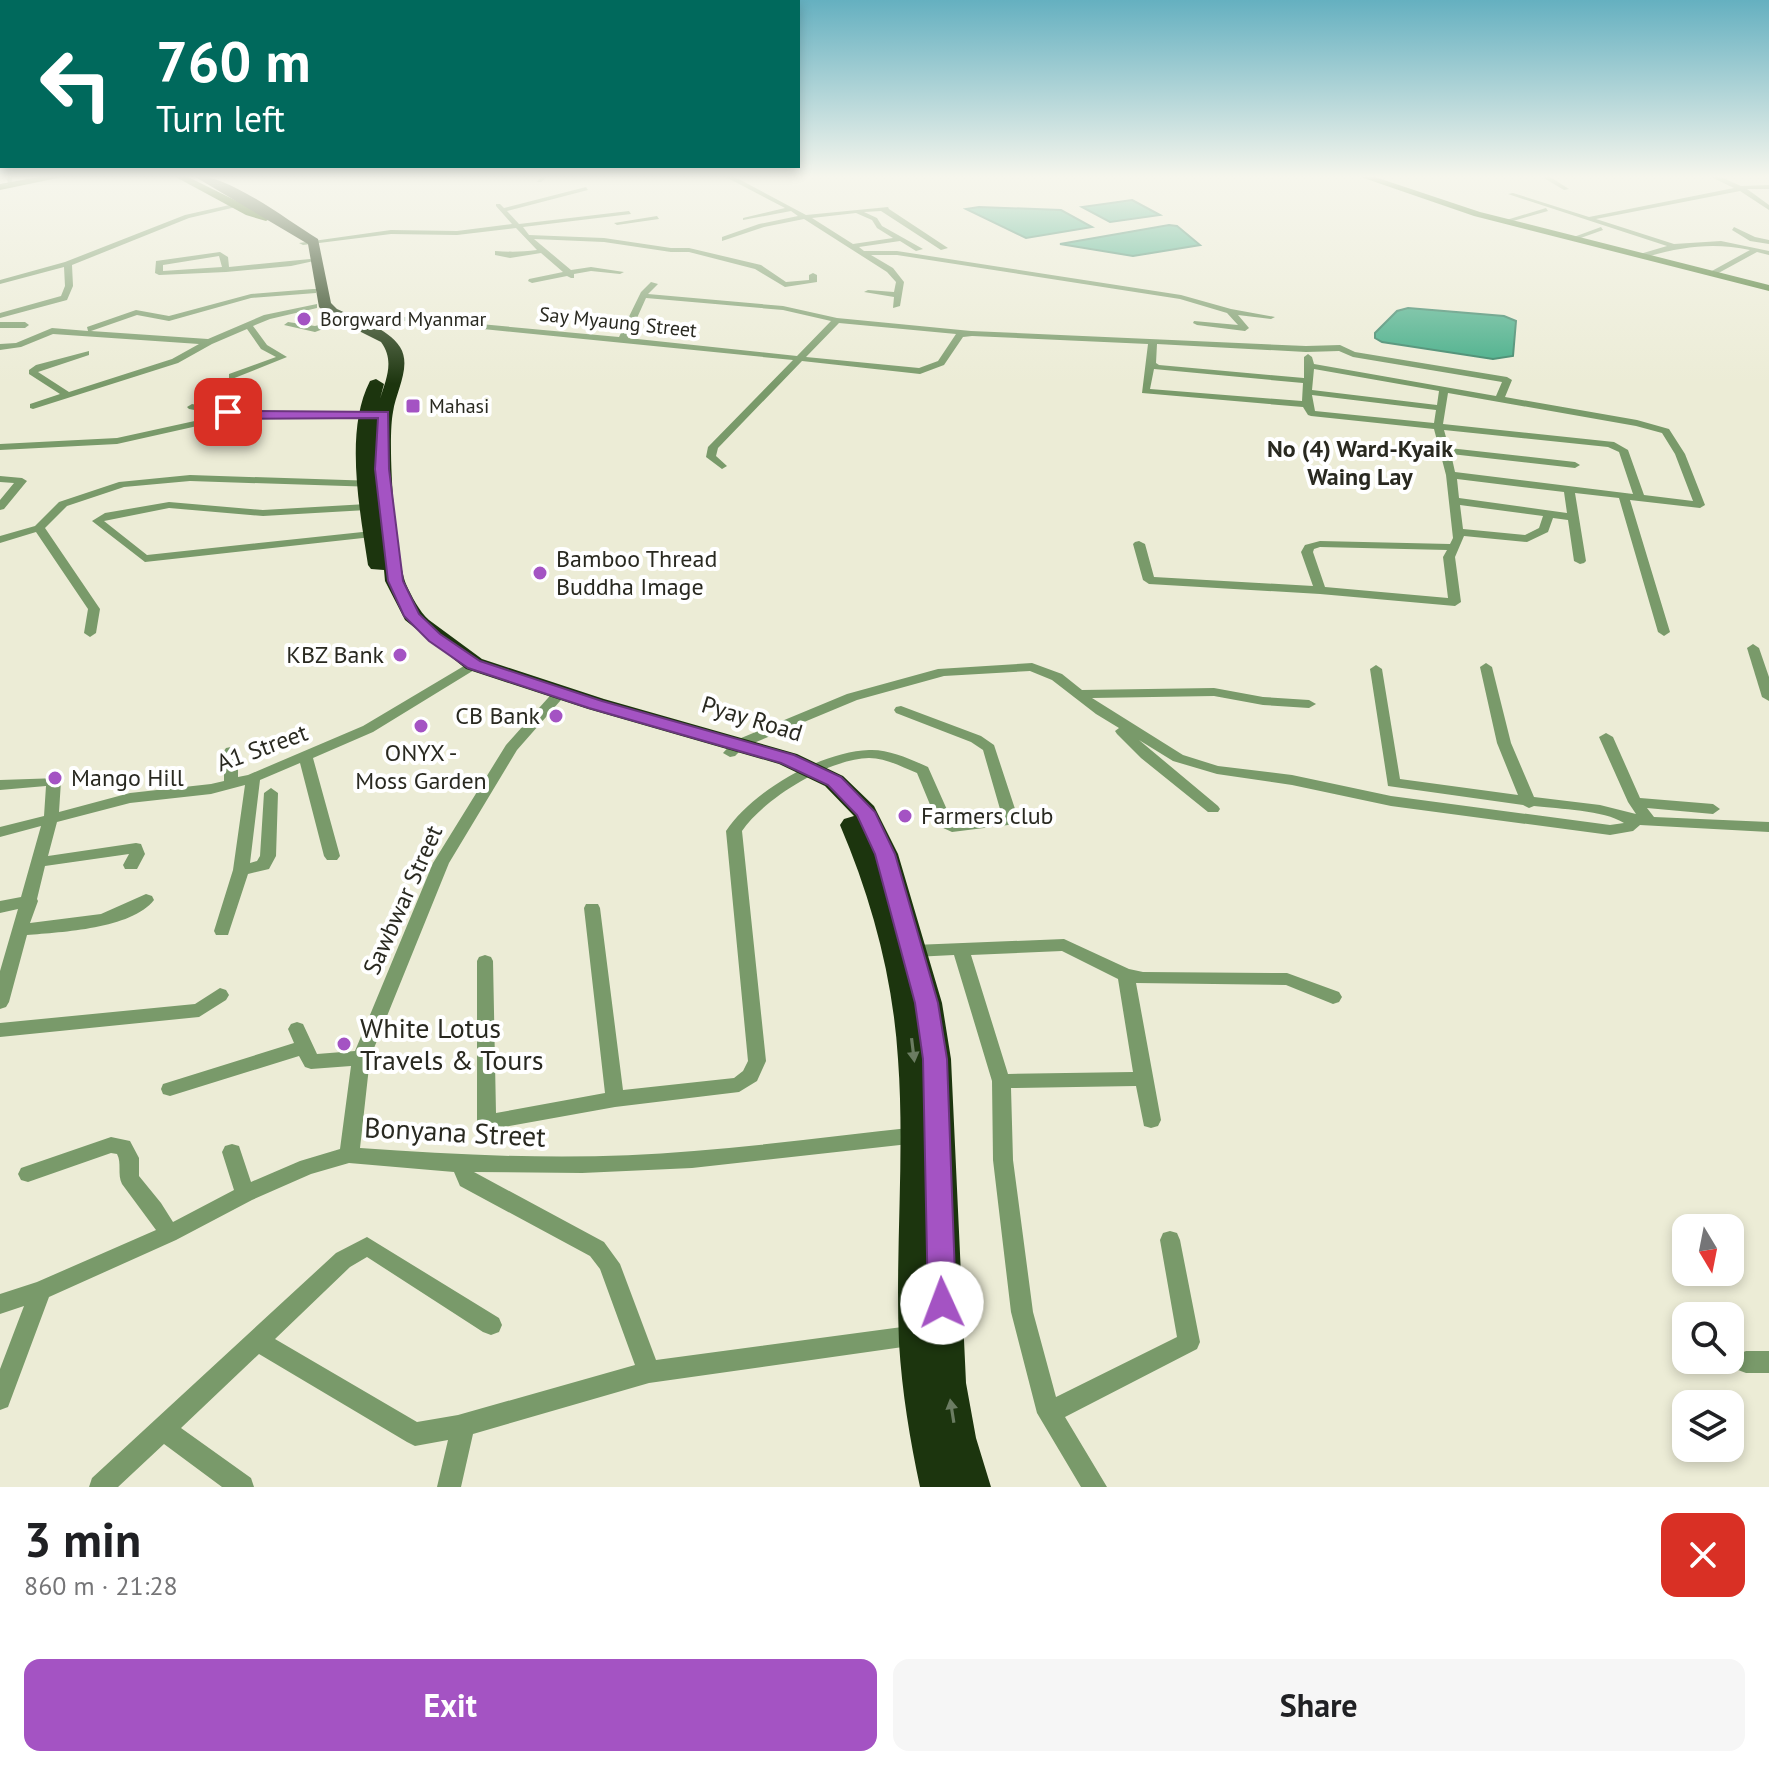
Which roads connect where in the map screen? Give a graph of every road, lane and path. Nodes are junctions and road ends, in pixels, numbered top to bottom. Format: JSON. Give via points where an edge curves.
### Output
{"nodes":[{"id":1,"x":117,"y":244,"type":"edge"},
{"id":2,"x":308,"y":244,"type":"edge"},
{"id":3,"x":309,"y":244,"type":"edge"},
{"id":4,"x":536,"y":244,"type":"edge"},
{"id":5,"x":633,"y":244,"type":"edge"},
{"id":6,"x":851,"y":244,"type":"edge"},
{"id":7,"x":865,"y":244,"type":"edge"},
{"id":8,"x":910,"y":244,"type":"edge"},
{"id":9,"x":940,"y":244,"type":"edge"},
{"id":10,"x":1599,"y":244,"type":"edge"},
{"id":11,"x":1676,"y":244,"type":"edge"},
{"id":12,"x":1733,"y":244,"type":"edge"},
{"id":13,"x":1671,"y":245,"type":"joint"},
{"id":14,"x":854,"y":246,"type":"junction"},
{"id":15,"x":919,"y":249,"type":"junction"},
{"id":16,"x":1757,"y":249,"type":"junction"},
{"id":17,"x":542,"y":251,"type":"junction"},
{"id":18,"x":498,"y":253,"type":"dead end"},
{"id":19,"x":865,"y":253,"type":"junction"},
{"id":20,"x":897,"y":253,"type":"junction"},
{"id":21,"x":1769,"y":253,"type":"edge"},
{"id":22,"x":1643,"y":256,"type":"junction"},
{"id":23,"x":310,"y":261,"type":"junction"},
{"id":24,"x":68,"y":264,"type":"junction"},
{"id":25,"x":226,"y":270,"type":"junction"},
{"id":26,"x":620,"y":272,"type":"dead end"},
{"id":27,"x":1713,"y":274,"type":"junction"},
{"id":28,"x":813,"y":275,"type":"dead end"},
{"id":29,"x":571,"y":276,"type":"junction"},
{"id":30,"x":532,"y":281,"type":"dead end"},
{"id":31,"x":0,"y":282,"type":"edge"},
{"id":32,"x":654,"y":284,"type":"dead end"},
{"id":33,"x":1769,"y":288,"type":"edge"},
{"id":34,"x":868,"y":292,"type":"dead end"},
{"id":35,"x":899,"y":295,"type":"junction"},
{"id":36,"x":645,"y":296,"type":"junction"},
{"id":37,"x":314,"y":299,"type":"junction"},
{"id":38,"x":167,"y":305,"type":"dead end"},
{"id":39,"x":896,"y":306,"type":"dead end"},
{"id":40,"x":1230,"y":311,"type":"junction"},
{"id":41,"x":190,"y":312,"type":"junction"},
{"id":42,"x":0,"y":316,"type":"edge"},
{"id":43,"x":1271,"y":317,"type":"dead end"},
{"id":44,"x":394,"y":318,"type":"junction"},
{"id":45,"x":837,"y":320,"type":"junction"},
{"id":46,"x":339,"y":321,"type":"junction"},
{"id":47,"x":1197,"y":323,"type":"dead end"},
{"id":48,"x":248,"y":324,"type":"junction"},
{"id":49,"x":0,"y":325,"type":"edge"},
{"id":50,"x":25,"y":325,"type":"dead end"},
{"id":51,"x":288,"y":325,"type":"dead end"},
{"id":52,"x":90,"y":329,"type":"dead end"},
{"id":53,"x":373,"y":332,"type":"junction"},
{"id":54,"x":972,"y":333,"type":"junction"},
{"id":55,"x":622,"y":341,"type":"junction"},
{"id":56,"x":1153,"y":341,"type":"junction"},
{"id":57,"x":209,"y":342,"type":"junction"},
{"id":58,"x":0,"y":347,"type":"edge"},
{"id":59,"x":1306,"y":349,"type":"junction"},
{"id":60,"x":86,"y":353,"type":"dead end"},
{"id":61,"x":798,"y":358,"type":"junction"},
{"id":62,"x":1151,"y":364,"type":"junction"},
{"id":63,"x":1311,"y":366,"type":"junction"},
{"id":64,"x":232,"y":376,"type":"dead end"},
{"id":65,"x":1309,"y":386,"type":"junction"},
{"id":66,"x":1444,"y":391,"type":"junction"},
{"id":67,"x":69,"y":396,"type":"junction"},
{"id":68,"x":1499,"y":400,"type":"junction"},
{"id":69,"x":1307,"y":404,"type":"junction"},
{"id":70,"x":33,"y":406,"type":"dead end"},
{"id":71,"x":192,"y":407,"type":"dead end"},
{"id":72,"x":1439,"y":408,"type":"junction"},
{"id":73,"x":375,"y":414,"type":"junction"},
{"id":74,"x":233,"y":415,"type":"junction"},
{"id":75,"x":1613,"y":419,"type":"junction"},
{"id":76,"x":1438,"y":426,"type":"junction"},
{"id":77,"x":1610,"y":444,"type":"junction"},
{"id":78,"x":0,"y":447,"type":"edge"},
{"id":79,"x":1447,"y":451,"type":"junction"},
{"id":80,"x":1575,"y":465,"type":"dead end"},
{"id":81,"x":722,"y":466,"type":"dead end"},
{"id":82,"x":1451,"y":475,"type":"junction"},
{"id":83,"x":0,"y":479,"type":"edge"},
{"id":84,"x":1569,"y":488,"type":"junction"},
{"id":85,"x":1623,"y":495,"type":"junction"},
{"id":86,"x":1639,"y":497,"type":"junction"},
{"id":87,"x":1454,"y":501,"type":"junction"},
{"id":88,"x":372,"y":502,"type":"junction"},
{"id":89,"x":0,"y":507,"type":"edge"},
{"id":90,"x":1549,"y":513,"type":"junction"},
{"id":91,"x":1573,"y":517,"type":"junction"},
{"id":92,"x":39,"y":528,"type":"junction"},
{"id":93,"x":1458,"y":532,"type":"junction"},
{"id":94,"x":0,"y":540,"type":"edge"},
{"id":95,"x":1139,"y":544,"type":"dead end"},
{"id":96,"x":1453,"y":547,"type":"junction"},
{"id":97,"x":1580,"y":561,"type":"dead end"},
{"id":98,"x":1320,"y":590,"type":"junction"},
{"id":99,"x":1664,"y":632,"type":"dead end"},
{"id":100,"x":90,"y":633,"type":"dead end"},
{"id":101,"x":1753,"y":648,"type":"dead end"},
{"id":102,"x":1486,"y":667,"type":"dead end"},
{"id":103,"x":468,"y":668,"type":"junction"},
{"id":104,"x":1376,"y":669,"type":"dead end"},
{"id":105,"x":1079,"y":694,"type":"junction"},
{"id":106,"x":556,"y":696,"type":"junction"},
{"id":107,"x":1769,"y":697,"type":"edge"},
{"id":108,"x":1309,"y":704,"type":"dead end"},
{"id":109,"x":901,"y":710,"type":"dead end"},
{"id":110,"x":1101,"y":711,"type":"junction"},
{"id":111,"x":1606,"y":737,"type":"dead end"},
{"id":112,"x":734,"y":749,"type":"junction"},
{"id":113,"x":231,"y":751,"type":"dead end"},
{"id":114,"x":306,"y":757,"type":"junction"},
{"id":115,"x":807,"y":774,"type":"junction"},
{"id":116,"x":253,"y":778,"type":"junction"},
{"id":117,"x":231,"y":784,"type":"junction"},
{"id":118,"x":0,"y":785,"type":"edge"},
{"id":119,"x":271,"y":793,"type":"dead end"},
{"id":120,"x":1635,"y":802,"type":"junction"},
{"id":121,"x":1529,"y":803,"type":"junction"},
{"id":122,"x":1213,"y":809,"type":"dead end"},
{"id":123,"x":1713,"y":809,"type":"dead end"},
{"id":124,"x":1627,"y":817,"type":"junction"},
{"id":125,"x":51,"y":818,"type":"junction"},
{"id":126,"x":1650,"y":822,"type":"junction"},
{"id":127,"x":1769,"y":827,"type":"edge"},
{"id":128,"x":0,"y":832,"type":"edge"},
{"id":129,"x":332,"y":856,"type":"dead end"},
{"id":130,"x":40,"y":862,"type":"junction"},
{"id":131,"x":131,"y":865,"type":"dead end"},
{"id":132,"x":241,"y":870,"type":"junction"},
{"id":133,"x":146,"y":900,"type":"dead end"},
{"id":134,"x":30,"y":901,"type":"junction"},
{"id":135,"x":0,"y":907,"type":"edge"},
{"id":136,"x":592,"y":908,"type":"dead end"},
{"id":137,"x":22,"y":930,"type":"junction"},
{"id":138,"x":222,"y":931,"type":"dead end"},
{"id":139,"x":960,"y":948,"type":"junction"},
{"id":140,"x":914,"y":951,"type":"junction"},
{"id":141,"x":485,"y":961,"type":"dead end"},
{"id":142,"x":1126,"y":975,"type":"junction"},
{"id":143,"x":220,"y":995,"type":"dead end"},
{"id":144,"x":1333,"y":997,"type":"dead end"},
{"id":145,"x":0,"y":1002,"type":"edge"},
{"id":146,"x":0,"y":1030,"type":"edge"},
{"id":147,"x":361,"y":1058,"type":"junction"},
{"id":148,"x":1143,"y":1079,"type":"junction"},
{"id":149,"x":1001,"y":1081,"type":"junction"},
{"id":150,"x":170,"y":1089,"type":"dead end"},
{"id":151,"x":615,"y":1099,"type":"junction"},
{"id":152,"x":1151,"y":1120,"type":"dead end"},
{"id":153,"x":927,"y":1134,"type":"junction"},
{"id":154,"x":232,"y":1152,"type":"dead end"},
{"id":155,"x":349,"y":1155,"type":"junction"},
{"id":156,"x":461,"y":1164,"type":"junction"},
{"id":157,"x":28,"y":1174,"type":"dead end"},
{"id":158,"x":245,"y":1194,"type":"junction"},
{"id":159,"x":169,"y":1234,"type":"junction"},
{"id":160,"x":1170,"y":1240,"type":"dead end"},
{"id":161,"x":41,"y":1290,"type":"junction"},
{"id":162,"x":0,"y":1304,"type":"edge"},
{"id":163,"x":491,"y":1325,"type":"dead end"},
{"id":164,"x":930,"y":1334,"type":"junction"},
{"id":165,"x":258,"y":1341,"type":"junction"},
{"id":166,"x":649,"y":1372,"type":"junction"},
{"id":167,"x":0,"y":1399,"type":"edge"},
{"id":168,"x":1049,"y":1413,"type":"junction"},
{"id":169,"x":463,"y":1425,"type":"junction"},
{"id":170,"x":165,"y":1430,"type":"junction"},
{"id":171,"x":101,"y":1487,"type":"edge"},
{"id":172,"x":242,"y":1487,"type":"edge"},
{"id":173,"x":449,"y":1487,"type":"edge"},
{"id":174,"x":941,"y":1487,"type":"edge"},
{"id":175,"x":970,"y":1487,"type":"edge"},
{"id":176,"x":1095,"y":1487,"type":"edge"}],
"edges":[{"from":1,"to":24,"type":"street"},
{"from":2,"to":23,"type":"highway"},
{"from":3,"to":46,"type":"highway","name":"Pyay Road","via":[[324,304]]},
{"from":4,"to":17,"type":"street"},
{"from":5,"to":28,"type":"street","via":[[689,250],[758,267],[785,285],[813,282]]},
{"from":6,"to":14,"type":"street"},
{"from":7,"to":14,"type":"street"},
{"from":8,"to":15,"type":"street"},
{"from":9,"to":15,"type":"street","via":[[947,249]]},
{"from":10,"to":22,"type":"main road"},
{"from":11,"to":13,"type":"street"},
{"from":12,"to":16,"type":"street"},
{"from":13,"to":22,"type":"street"},
{"from":14,"to":19,"type":"street"},
{"from":15,"to":20,"type":"street"},
{"from":16,"to":21,"type":"street"},
{"from":16,"to":27,"type":"street"},
{"from":17,"to":18,"type":"street"},
{"from":17,"to":29,"type":"street"},
{"from":19,"to":20,"type":"street"},
{"from":19,"to":35,"type":"street","via":[[900,282]]},
{"from":20,"to":40,"type":"street","via":[[1146,291]]},
{"from":22,"to":27,"type":"main road"},
{"from":23,"to":25,"type":"street"},
{"from":23,"to":37,"type":"highway"},
{"from":24,"to":31,"type":"street"},
{"from":24,"to":42,"type":"street","via":[[64,298]]},
{"from":25,"to":25,"type":"street","via":[[220,254],[162,262],[158,271]]},
{"from":26,"to":29,"type":"street","via":[[591,269]]},
{"from":27,"to":33,"type":"main road"},
{"from":29,"to":30,"type":"street"},
{"from":32,"to":36,"type":"street"},
{"from":34,"to":35,"type":"street"},
{"from":35,"to":39,"type":"street"},
{"from":36,"to":45,"type":"street","via":[[783,308]]},
{"from":36,"to":55,"type":"street"},
{"from":37,"to":41,"type":"street","via":[[251,296]]},
{"from":37,"to":46,"type":"highway","name":"Pyay Road"},
{"from":37,"to":48,"type":"street"},
{"from":38,"to":41,"type":"street"},
{"from":40,"to":43,"type":"street"},
{"from":40,"to":47,"type":"street","via":[[1244,329]]},
{"from":41,"to":52,"type":"street","via":[[169,319],[136,312]]},
{"from":44,"to":46,"type":"street","name":"Say Myaung Street"},
{"from":44,"to":53,"type":"street","via":[[373,327]]},
{"from":44,"to":55,"type":"street","name":"Say Myaung Street"},
{"from":45,"to":54,"type":"street"},
{"from":45,"to":61,"type":"street"},
{"from":46,"to":51,"type":"street","name":"Say Myaung Street","via":[[315,329]]},
{"from":46,"to":53,"type":"highway","name":"Pyay Road"},
{"from":46,"to":73,"type":"highway","name":"Pyay Road","via":[[384,350]]},
{"from":48,"to":57,"type":"street"},
{"from":48,"to":64,"type":"street","via":[[264,347],[283,357]]},
{"from":49,"to":50,"type":"street"},
{"from":53,"to":73,"type":"highway","name":"Pyay Road","via":[[391,344],[398,363]]},
{"from":54,"to":56,"type":"street"},
{"from":54,"to":61,"type":"street","name":"Say Myaung Street","via":[[960,335],[941,363],[920,371]]},
{"from":55,"to":61,"type":"street","name":"Say Myaung Street"},
{"from":56,"to":59,"type":"street"},
{"from":56,"to":62,"type":"street"},
{"from":57,"to":58,"type":"street","via":[[52,331]]},
{"from":57,"to":67,"type":"street","via":[[175,361]]},
{"from":59,"to":63,"type":"street"},
{"from":59,"to":68,"type":"street","via":[[1340,348],[1507,380]]},
{"from":60,"to":67,"type":"street","via":[[32,372]]},
{"from":61,"to":81,"type":"street","via":[[713,447],[711,457]]},
{"from":62,"to":65,"type":"street"},
{"from":62,"to":69,"type":"street","via":[[1145,391]]},
{"from":63,"to":65,"type":"street"},
{"from":63,"to":66,"type":"street"},
{"from":65,"to":69,"type":"street"},
{"from":65,"to":72,"type":"street"},
{"from":66,"to":68,"type":"street"},
{"from":66,"to":72,"type":"street"},
{"from":67,"to":70,"type":"street"},
{"from":68,"to":75,"type":"street"},
{"from":69,"to":76,"type":"street","via":[[1315,414]]},
{"from":71,"to":74,"type":"street"},
{"from":72,"to":76,"type":"street"},
{"from":73,"to":74,"type":"street"},
{"from":73,"to":88,"type":"highway","name":"Pyay Road"},
{"from":74,"to":78,"type":"street","via":[[117,441]]},
{"from":75,"to":77,"type":"street"},
{"from":75,"to":86,"type":"street","via":[[1666,431],[1700,505]]},
{"from":76,"to":77,"type":"street"},
{"from":76,"to":79,"type":"street"},
{"from":77,"to":86,"type":"street","via":[[1623,450]]},
{"from":79,"to":80,"type":"street"},
{"from":79,"to":82,"type":"street"},
{"from":82,"to":84,"type":"street"},
{"from":82,"to":87,"type":"street"},
{"from":83,"to":89,"type":"street","via":[[22,481]]},
{"from":84,"to":85,"type":"street"},
{"from":84,"to":91,"type":"street"},
{"from":85,"to":86,"type":"street"},
{"from":85,"to":99,"type":"street"},
{"from":87,"to":90,"type":"street"},
{"from":87,"to":93,"type":"street"},
{"from":88,"to":88,"type":"street","via":[[158,559],[141,558],[97,521],[169,505],[263,513]]},
{"from":88,"to":92,"type":"street","via":[[190,478],[123,484],[63,504]]},
{"from":88,"to":103,"type":"highway","name":"Pyay Road","via":[[395,581],[412,616]]},
{"from":88,"to":103,"type":"highway","name":"Pyay Road","via":[[381,583],[398,620],[421,643]]},
{"from":90,"to":91,"type":"street"},
{"from":90,"to":93,"type":"street","via":[[1544,530],[1527,539]]},
{"from":91,"to":97,"type":"street"},
{"from":92,"to":94,"type":"street"},
{"from":92,"to":100,"type":"street","via":[[94,609]]},
{"from":93,"to":96,"type":"street"},
{"from":95,"to":98,"type":"street","via":[[1149,580]]},
{"from":96,"to":98,"type":"street","via":[[1313,545],[1307,552]]},
{"from":96,"to":98,"type":"street","via":[[1449,557],[1455,602]]},
{"from":101,"to":107,"type":"street"},
{"from":102,"to":121,"type":"street","via":[[1504,743]]},
{"from":103,"to":106,"type":"highway","name":"Pyay Road"},
{"from":103,"to":114,"type":"street","name":"A1 Street","via":[[368,729]]},
{"from":104,"to":121,"type":"street","via":[[1393,783]]},
{"from":105,"to":108,"type":"street","via":[[1214,692]]},
{"from":105,"to":110,"type":"street"},
{"from":105,"to":112,"type":"street","via":[[1032,667],[943,672],[852,697]]},
{"from":106,"to":112,"type":"highway","name":"Pyay Road"},
{"from":106,"to":147,"type":"street","name":"Sawbwar Street","via":[[511,748],[453,840]]},
{"from":109,"to":115,"type":"street","via":[[989,748],[1008,820],[946,824],[923,770],[899,760],[855,755]]},
{"from":110,"to":122,"type":"street"},
{"from":110,"to":124,"type":"street","via":[[1178,758],[1217,770],[1391,801],[1610,830],[1628,828],[1633,824]]},
{"from":111,"to":120,"type":"street"},
{"from":112,"to":115,"type":"highway","name":"Pyay Road"},
{"from":113,"to":117,"type":"street"},
{"from":114,"to":116,"type":"street","name":"A1 Street"},
{"from":114,"to":129,"type":"street"},
{"from":115,"to":140,"type":"highway","name":"Pyay Road","via":[[850,794],[865,812],[885,854]]},
{"from":115,"to":151,"type":"street","via":[[765,799],[741,818],[734,831],[757,1061],[750,1076],[739,1085]]},
{"from":115,"to":153,"type":"highway","name":"Pyay Road","one_way":true,"via":[[849,816],[868,857],[907,1005]]},
{"from":116,"to":117,"type":"street","name":"A1 Street"},
{"from":116,"to":132,"type":"street"},
{"from":117,"to":125,"type":"street","name":"A1 Street","via":[[130,798]]},
{"from":118,"to":125,"type":"street","via":[[54,781]]},
{"from":119,"to":132,"type":"street","via":[[268,856],[263,865]]},
{"from":120,"to":123,"type":"street"},
{"from":120,"to":126,"type":"street"},
{"from":121,"to":124,"type":"street"},
{"from":124,"to":126,"type":"street"},
{"from":125,"to":128,"type":"street","name":"A1 Street"},
{"from":125,"to":130,"type":"street"},
{"from":126,"to":127,"type":"street"},
{"from":130,"to":131,"type":"street","via":[[136,848]]},
{"from":130,"to":134,"type":"street"},
{"from":132,"to":138,"type":"street"},
{"from":133,"to":137,"type":"street","via":[[102,920]]},
{"from":134,"to":135,"type":"street"},
{"from":134,"to":137,"type":"street"},
{"from":136,"to":151,"type":"street"},
{"from":137,"to":145,"type":"street"},
{"from":139,"to":140,"type":"street"},
{"from":139,"to":142,"type":"street","via":[[1064,945]]},
{"from":139,"to":149,"type":"street"},
{"from":140,"to":153,"type":"highway","name":"Pyay Road","via":[[935,1059]]},
{"from":141,"to":151,"type":"street","via":[[487,1120]]},
{"from":142,"to":144,"type":"street","via":[[1287,979]]},
{"from":142,"to":148,"type":"street"},
{"from":143,"to":146,"type":"street","via":[[199,1010]]},
{"from":147,"to":150,"type":"street","via":[[311,1062],[300,1038]]},
{"from":147,"to":155,"type":"street","name":"Sawbwar Street"},
{"from":148,"to":149,"type":"street"},
{"from":148,"to":152,"type":"street"},
{"from":149,"to":168,"type":"street","via":[[1003,1160],[1022,1312]]},
{"from":153,"to":156,"type":"street","name":"Bonyana Street","via":[[692,1160]]},
{"from":153,"to":164,"type":"highway","name":"Pyay Road"},
{"from":154,"to":158,"type":"street"},
{"from":155,"to":156,"type":"street","name":"Bonyana Street"},
{"from":155,"to":158,"type":"street","name":"Bonyana Street"},
{"from":156,"to":166,"type":"street","via":[[467,1180],[597,1249],[609,1264]]},
{"from":157,"to":159,"type":"street","via":[[111,1145],[123,1147],[129,1178]]},
{"from":158,"to":159,"type":"street","name":"Bonyana Street"},
{"from":159,"to":161,"type":"street","name":"Bonyana Street"},
{"from":160,"to":168,"type":"street","via":[[1189,1342]]},
{"from":161,"to":162,"type":"street","name":"Bonyana Street"},
{"from":161,"to":167,"type":"street"},
{"from":163,"to":165,"type":"street","via":[[367,1246],[343,1260]]},
{"from":164,"to":166,"type":"street"},
{"from":164,"to":174,"type":"highway","name":"Pyay Road","via":[[930,1440]]},
{"from":175,"to":164,"type":"highway","name":"Pyay Road","one_way":true},
{"from":165,"to":169,"type":"street","via":[[415,1434]]},
{"from":165,"to":170,"type":"street"},
{"from":166,"to":169,"type":"street"},
{"from":168,"to":176,"type":"street"},
{"from":169,"to":173,"type":"street"},
{"from":170,"to":171,"type":"street"},
{"from":170,"to":172,"type":"street"}]}
